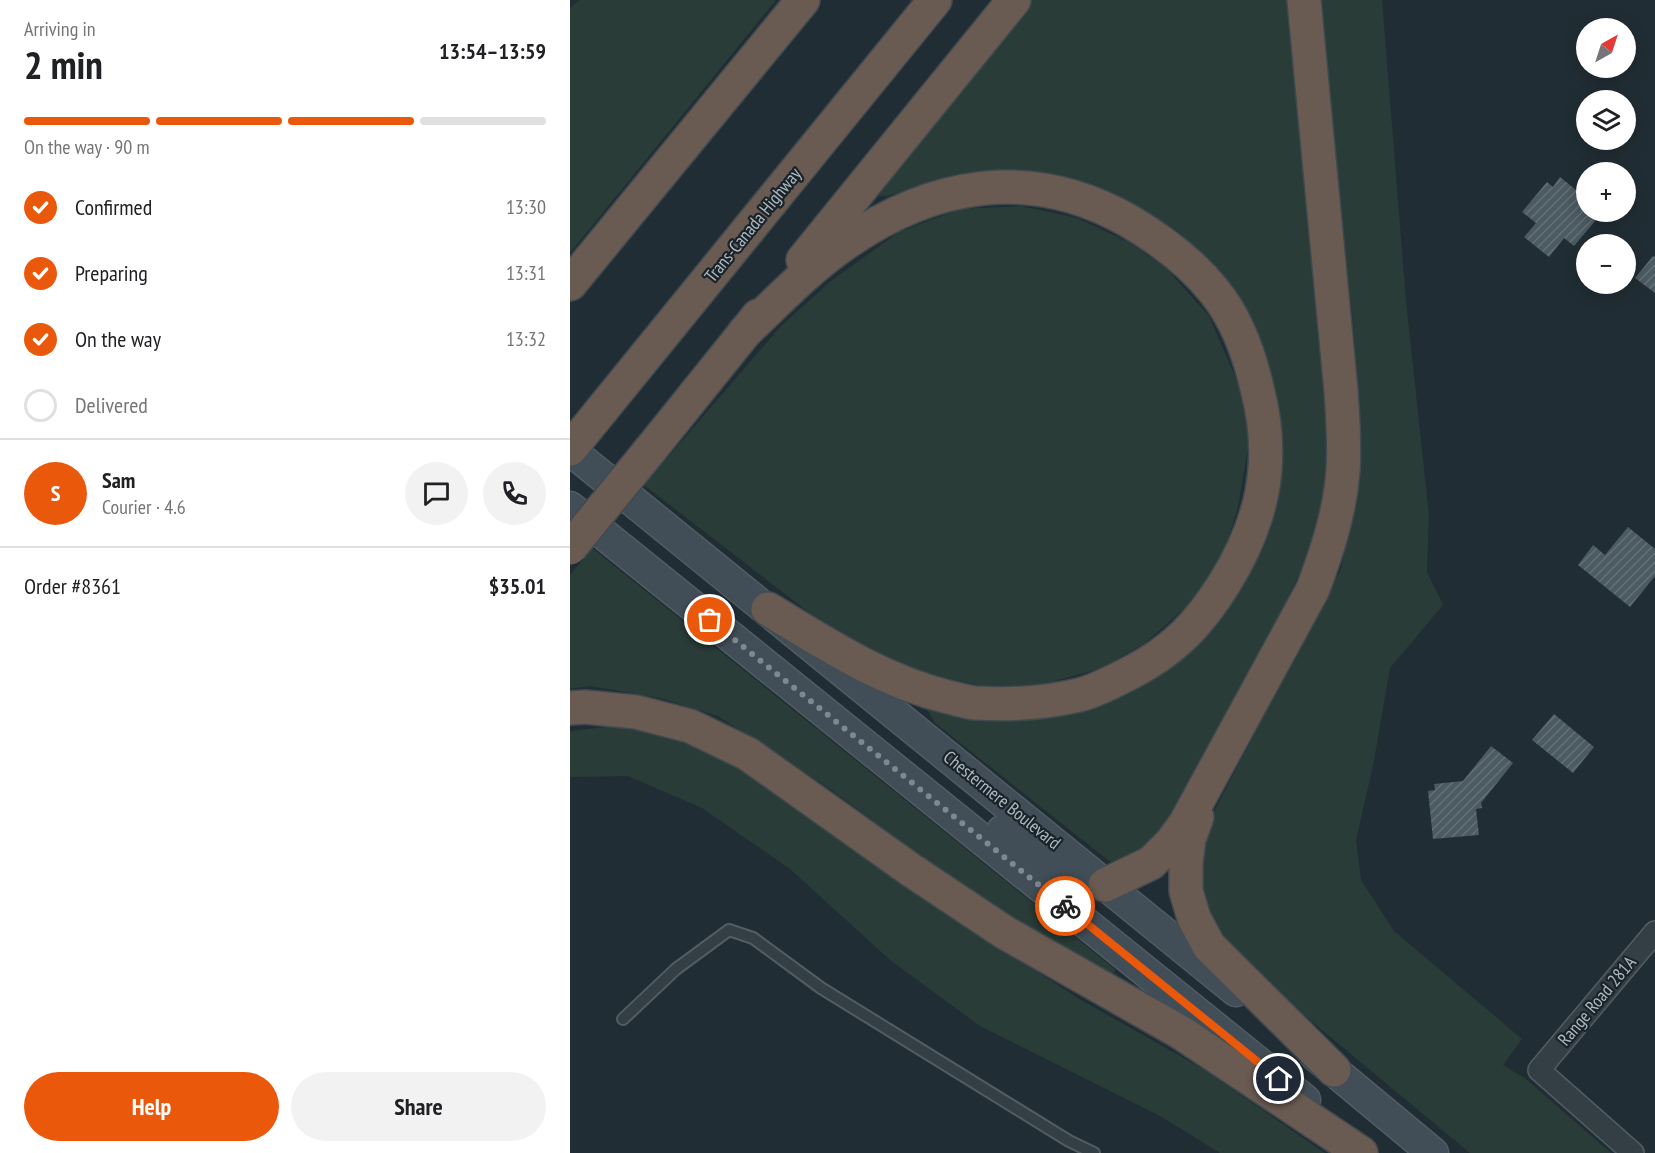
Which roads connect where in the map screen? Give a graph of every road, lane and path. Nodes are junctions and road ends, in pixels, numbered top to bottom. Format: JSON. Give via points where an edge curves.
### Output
{"nodes":[{"id":1,"x":803,"y":0,"type":"edge"},
{"id":2,"x":935,"y":0,"type":"edge"},
{"id":3,"x":1014,"y":0,"type":"edge"},
{"id":4,"x":1304,"y":0,"type":"edge"},
{"id":5,"x":570,"y":284,"type":"edge"},
{"id":6,"x":744,"y":333,"type":"junction"},
{"id":7,"x":570,"y":449,"type":"edge"},
{"id":8,"x":570,"y":507,"type":"edge"},
{"id":9,"x":570,"y":548,"type":"edge"},
{"id":10,"x":673,"y":590,"type":"junction"},
{"id":11,"x":768,"y":609,"type":"junction"},
{"id":12,"x":570,"y":708,"type":"edge"},
{"id":13,"x":1209,"y":781,"type":"junction"},
{"id":14,"x":1105,"y":885,"type":"junction"},
{"id":15,"x":1655,"y":932,"type":"edge"},
{"id":16,"x":623,"y":1019,"type":"dead end"},
{"id":17,"x":1334,"y":1070,"type":"junction"},
{"id":18,"x":1094,"y":1153,"type":"edge"},
{"id":19,"x":1361,"y":1153,"type":"edge"},
{"id":20,"x":1371,"y":1153,"type":"edge"},
{"id":21,"x":1433,"y":1153,"type":"edge"},
{"id":22,"x":1633,"y":1153,"type":"edge"}],
"edges":[{"from":1,"to":5,"type":"highway"},
{"from":2,"to":7,"type":"highway","name":"Trans-Canada Highway"},
{"from":3,"to":6,"type":"highway"},
{"from":4,"to":13,"type":"highway","via":[[1341,392],[1343,472],[1337,513],[1313,589]]},
{"from":6,"to":9,"type":"highway","bridge":true},
{"from":6,"to":11,"type":"highway","via":[[840,246],[902,210],[937,196],[1007,186],[1077,197],[1152,234],[1185,259],[1216,292],[1240,332],[1262,407],[1264,476],[1259,512],[1245,551],[1209,608],[1185,637],[1154,661],[1082,695],[972,703],[934,693],[896,681]]},
{"from":7,"to":11,"type":"main road","name":"Chestermere Boulevard"},
{"from":8,"to":10,"type":"main road"},
{"from":10,"to":14,"type":"main road","via":[[788,664],[951,794],[1044,862],[1087,882]]},
{"from":10,"to":20,"type":"main road"},
{"from":11,"to":14,"type":"main road","name":"Chestermere Boulevard"},
{"from":12,"to":19,"type":"highway","via":[[636,712],[690,726],[748,754],[1004,932],[1180,1032]]},
{"from":13,"to":14,"type":"highway","via":[[1185,824],[1151,863]]},
{"from":13,"to":17,"type":"highway","via":[[1186,863],[1186,891],[1194,918],[1209,946]]},
{"from":14,"to":17,"type":"main road","name":"Chestermere Boulevard"},
{"from":15,"to":22,"type":"street","name":"Range Road 281A","via":[[1539,1070]]},
{"from":16,"to":18,"type":"lane","via":[[676,969],[729,930],[753,938],[821,987]]},
{"from":17,"to":21,"type":"main road","name":"Chestermere Boulevard"}]}
